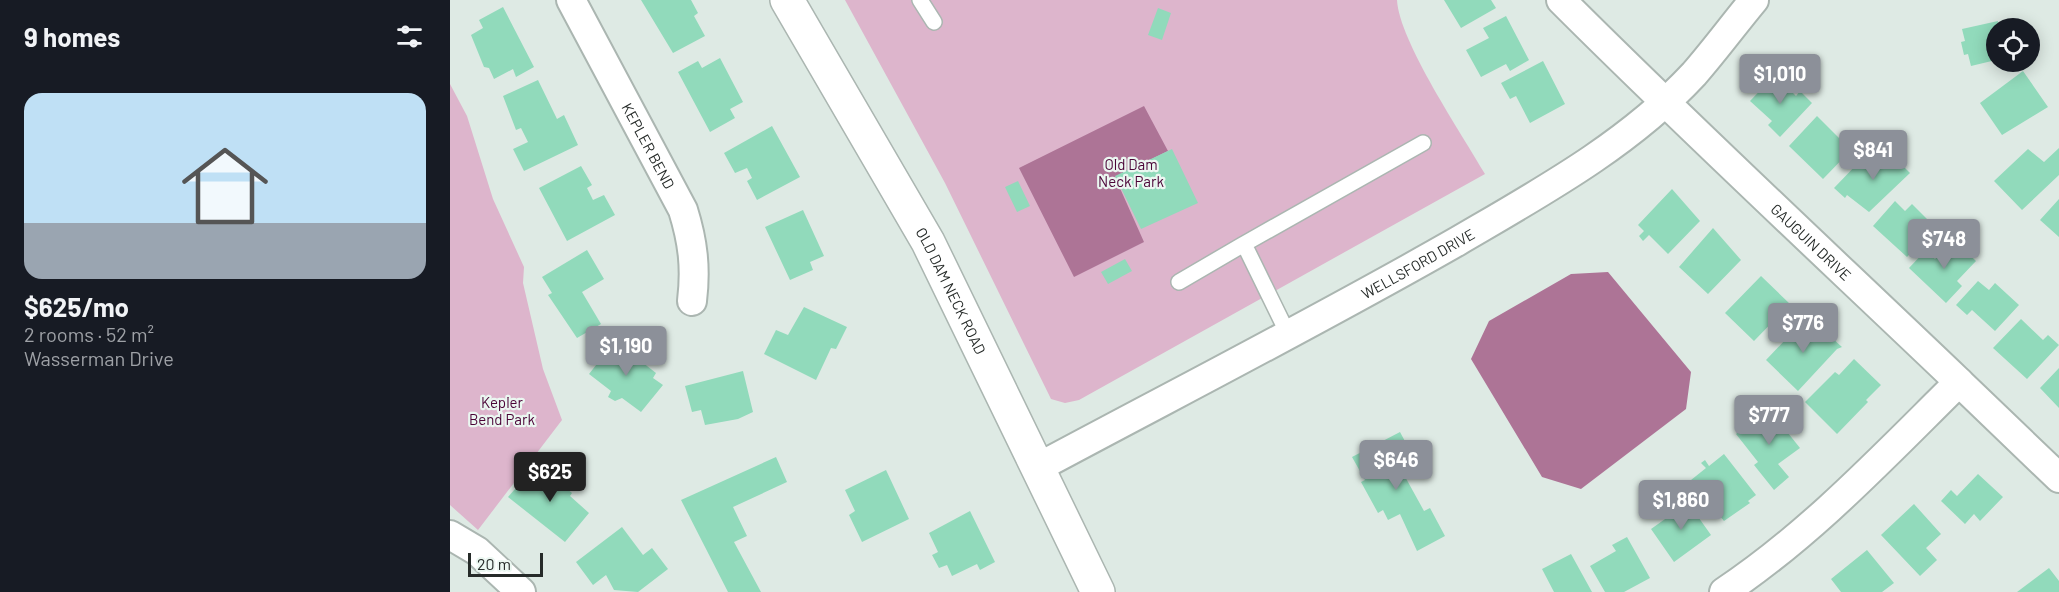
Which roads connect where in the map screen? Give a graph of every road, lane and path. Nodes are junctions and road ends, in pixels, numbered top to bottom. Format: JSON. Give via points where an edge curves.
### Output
{"nodes":[{"id":1,"x":571,"y":0,"type":"edge"},
{"id":2,"x":920,"y":0,"type":"edge"},
{"id":3,"x":1561,"y":0,"type":"edge"},
{"id":4,"x":1754,"y":0,"type":"edge"},
{"id":5,"x":796,"y":3,"type":"edge"},
{"id":6,"x":934,"y":22,"type":"dead end"},
{"id":7,"x":1663,"y":102,"type":"junction"},
{"id":8,"x":1424,"y":143,"type":"dead end"},
{"id":9,"x":1244,"y":244,"type":"junction"},
{"id":10,"x":1179,"y":282,"type":"dead end"},
{"id":11,"x":692,"y":301,"type":"dead end"},
{"id":12,"x":1288,"y":334,"type":"junction"},
{"id":13,"x":1959,"y":382,"type":"junction"},
{"id":14,"x":1039,"y":467,"type":"junction"},
{"id":15,"x":2059,"y":478,"type":"edge"},
{"id":16,"x":450,"y":535,"type":"edge"},
{"id":17,"x":521,"y":592,"type":"edge"},
{"id":18,"x":1098,"y":592,"type":"edge"},
{"id":19,"x":1724,"y":592,"type":"edge"}],
"edges":[{"from":1,"to":11,"type":"street","name":"KEPLER BEND","via":[[683,210],[696,271]]},
{"from":2,"to":6,"type":"lane"},
{"from":3,"to":7,"type":"street","name":"GAUGUIN DRIVE"},
{"from":4,"to":7,"type":"street","name":"WELLSFORD DRIVE","via":[[1693,74]]},
{"from":5,"to":14,"type":"street","name":"OLD DAM NECK ROAD","via":[[928,242]]},
{"from":7,"to":12,"type":"street","name":"WELLSFORD DRIVE","via":[[1552,186]]},
{"from":7,"to":13,"type":"street","name":"GAUGUIN DRIVE"},
{"from":8,"to":9,"type":"lane"},
{"from":9,"to":10,"type":"lane"},
{"from":9,"to":12,"type":"lane"},
{"from":12,"to":14,"type":"street","name":"WELLSFORD DRIVE"},
{"from":13,"to":15,"type":"street","name":"GAUGUIN DRIVE"},
{"from":13,"to":19,"type":"street","via":[[1848,492]]},
{"from":14,"to":18,"type":"street","name":"OLD DAM NECK ROAD"},
{"from":16,"to":17,"type":"street","via":[[477,551]]}]}
